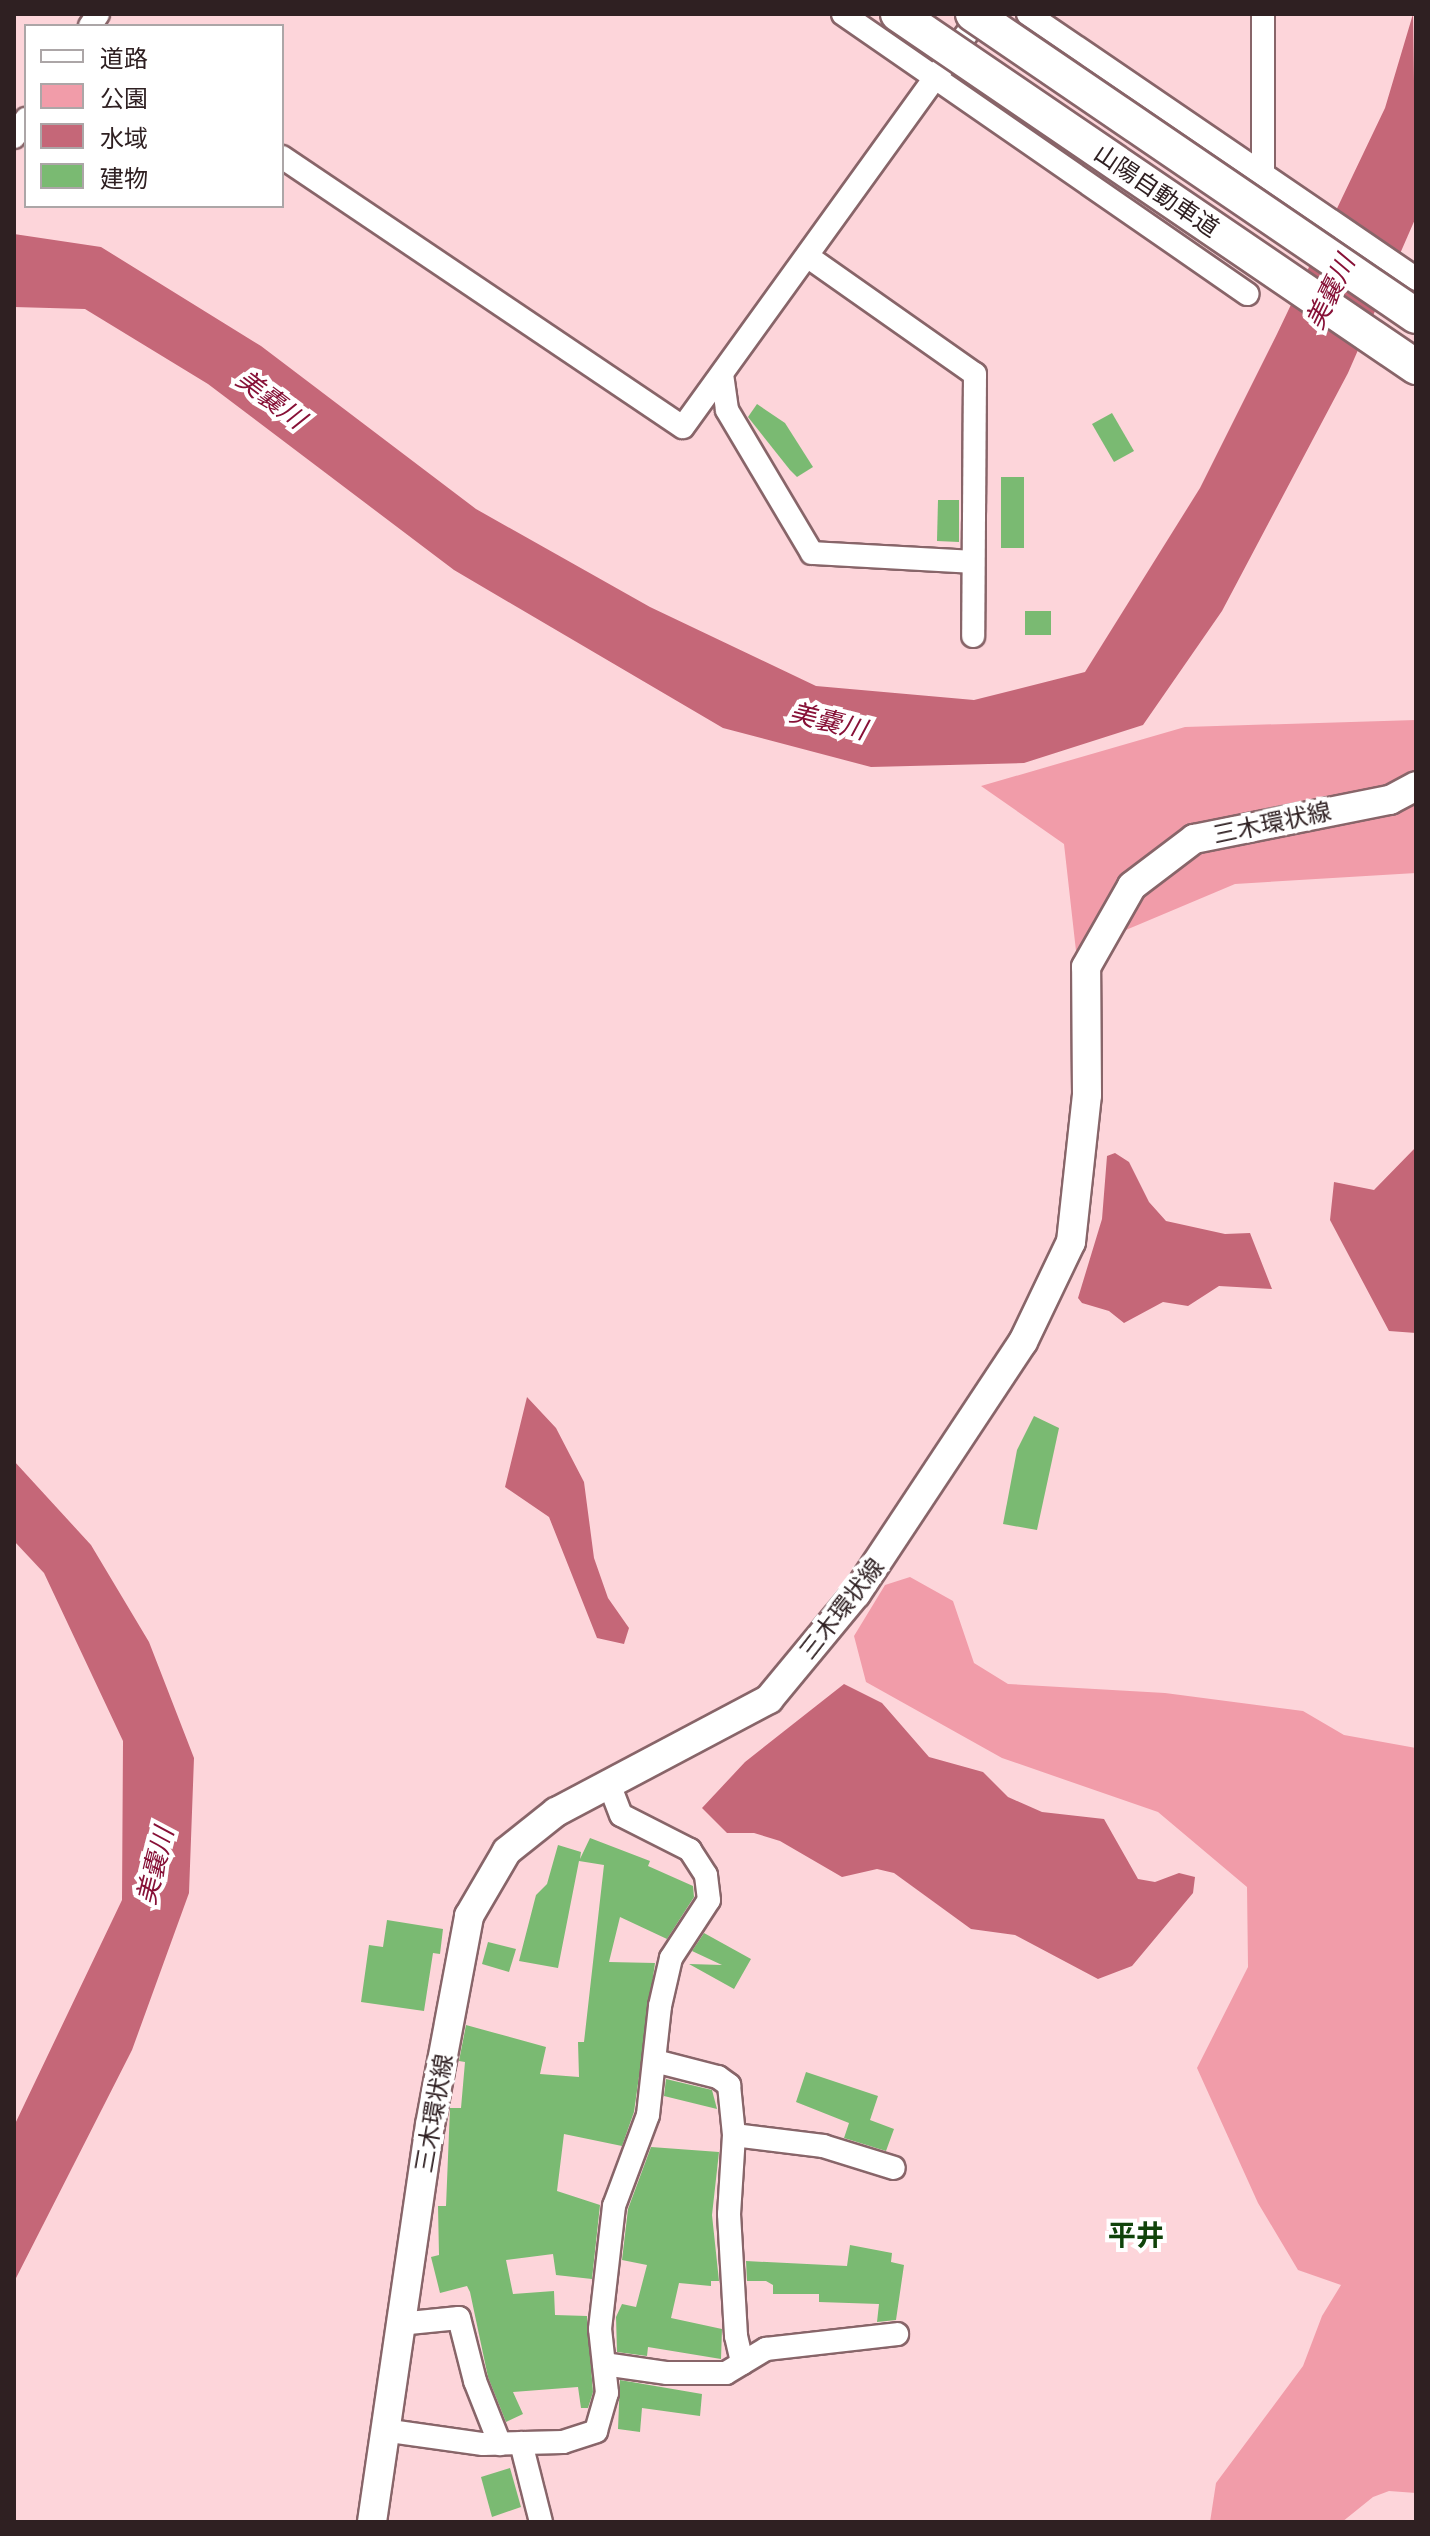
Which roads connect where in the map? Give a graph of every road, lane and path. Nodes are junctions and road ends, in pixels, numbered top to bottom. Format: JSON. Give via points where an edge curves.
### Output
{"nodes":[{"id":1,"x":843,"y":14,"type":"edge"},
{"id":2,"x":898,"y":14,"type":"edge"},
{"id":3,"x":973,"y":14,"type":"edge"},
{"id":4,"x":981,"y":14,"type":"edge"},
{"id":5,"x":1028,"y":14,"type":"edge"},
{"id":6,"x":1263,"y":14,"type":"edge"},
{"id":7,"x":935,"y":77,"type":"junction"},
{"id":8,"x":284,"y":158,"type":"edge"},
{"id":9,"x":1263,"y":173,"type":"junction"},
{"id":10,"x":807,"y":256,"type":"junction"},
{"id":11,"x":1416,"y":279,"type":"edge"},
{"id":12,"x":1248,"y":294,"type":"dead end"},
{"id":13,"x":1416,"y":316,"type":"edge"},
{"id":14,"x":1416,"y":367,"type":"edge"},
{"id":15,"x":722,"y":374,"type":"junction"},
{"id":16,"x":973,"y":562,"type":"junction"},
{"id":17,"x":973,"y":636,"type":"dead end"},
{"id":18,"x":1416,"y":786,"type":"edge"},
{"id":19,"x":609,"y":1784,"type":"junction"},
{"id":20,"x":655,"y":2061,"type":"junction"},
{"id":21,"x":734,"y":2135,"type":"junction"},
{"id":22,"x":894,"y":2168,"type":"dead end"},
{"id":23,"x":399,"y":2324,"type":"junction"},
{"id":24,"x":897,"y":2334,"type":"dead end"},
{"id":25,"x":742,"y":2363,"type":"junction"},
{"id":26,"x":604,"y":2364,"type":"junction"},
{"id":27,"x":383,"y":2430,"type":"junction"},
{"id":28,"x":511,"y":2443,"type":"junction"},
{"id":29,"x":372,"y":2522,"type":"edge"},
{"id":30,"x":541,"y":2522,"type":"edge"}],
"edges":[{"from":1,"to":7,"type":"street"},
{"from":2,"to":14,"type":"highway","name":"山陽自動車道","bridge":true},
{"from":3,"to":13,"type":"highway","name":"山陽自動車道","bridge":true},
{"from":4,"to":7,"type":"street"},
{"from":5,"to":9,"type":"street"},
{"from":6,"to":9,"type":"street"},
{"from":7,"to":10,"type":"street"},
{"from":7,"to":12,"type":"street"},
{"from":8,"to":15,"type":"street","via":[[683,427]]},
{"from":9,"to":11,"type":"street"},
{"from":10,"to":15,"type":"street"},
{"from":10,"to":16,"type":"street","via":[[975,374]]},
{"from":15,"to":16,"type":"street","via":[[727,410],[812,553]]},
{"from":16,"to":17,"type":"street"},
{"from":18,"to":19,"type":"main road","name":"三木環状線","via":[[1390,800],[1194,839],[1132,886],[1086,967],[1087,1095],[1071,1242],[1023,1342],[856,1594],[769,1699]]},
{"from":19,"to":20,"type":"street","via":[[621,1815],[690,1850],[706,1875],[709,1900],[671,1958]]},
{"from":19,"to":23,"type":"main road","name":"三木環状線","via":[[556,1812],[507,1851],[469,1916]]},
{"from":20,"to":21,"type":"street","via":[[718,2077],[729,2085]]},
{"from":20,"to":26,"type":"street","via":[[648,2115],[614,2206],[600,2329]]},
{"from":21,"to":22,"type":"street","via":[[823,2146]]},
{"from":21,"to":25,"type":"street","via":[[729,2214]]},
{"from":23,"to":27,"type":"main road","name":"三木環状線"},
{"from":23,"to":28,"type":"street","via":[[459,2318],[475,2381]]},
{"from":24,"to":25,"type":"street","via":[[766,2349]]},
{"from":25,"to":26,"type":"street","via":[[726,2373],[667,2373]]},
{"from":26,"to":28,"type":"street","via":[[607,2393],[596,2431],[563,2442]]},
{"from":27,"to":28,"type":"street"},
{"from":27,"to":29,"type":"main road","name":"三木環状線"},
{"from":28,"to":30,"type":"street"}]}
